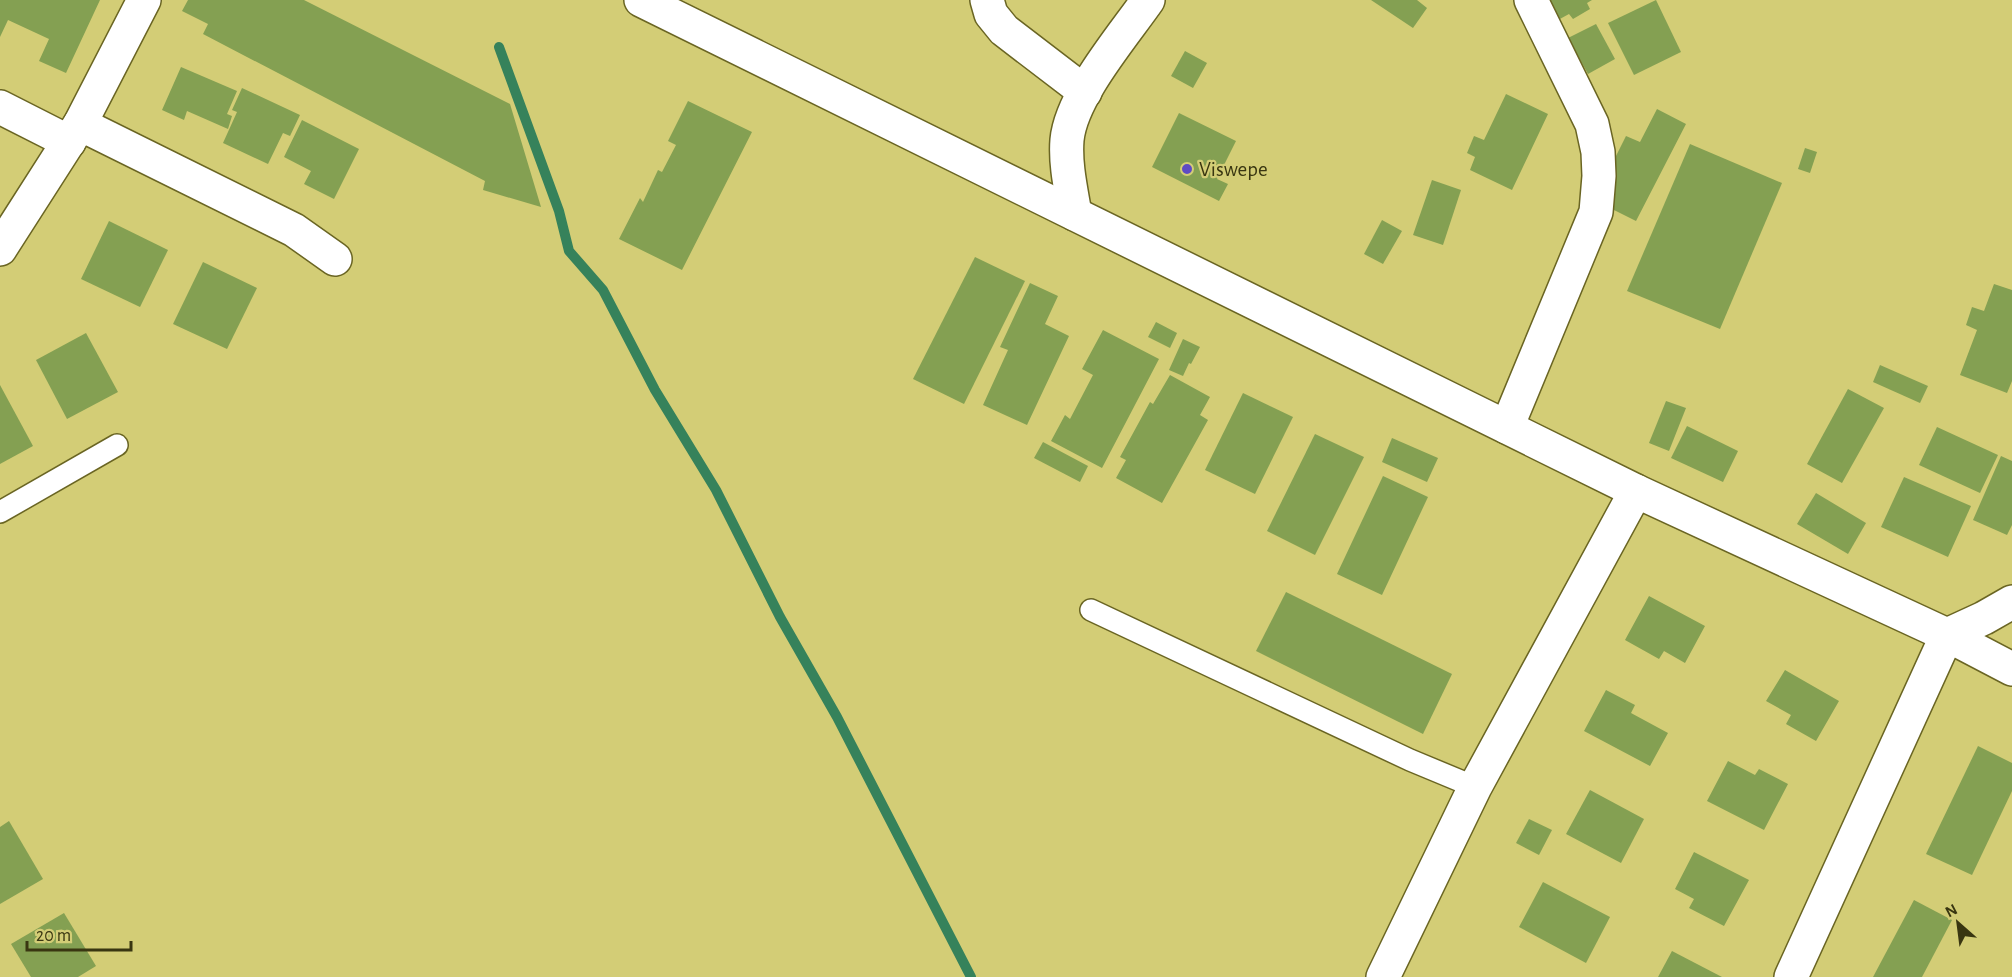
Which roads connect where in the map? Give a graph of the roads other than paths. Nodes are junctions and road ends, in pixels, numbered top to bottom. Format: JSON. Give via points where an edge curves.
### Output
{"nodes":[{"id":1,"x":144,"y":0,"type":"edge"},
{"id":2,"x":641,"y":0,"type":"edge"},
{"id":3,"x":987,"y":0,"type":"edge"},
{"id":4,"x":1148,"y":0,"type":"edge"},
{"id":5,"x":1531,"y":0,"type":"edge"},
{"id":6,"x":1085,"y":92,"type":"junction"},
{"id":7,"x":0,"y":107,"type":"edge"},
{"id":8,"x":75,"y":133,"type":"junction"},
{"id":9,"x":1075,"y":214,"type":"junction"},
{"id":10,"x":0,"y":249,"type":"edge"},
{"id":11,"x":335,"y":259,"type":"dead end"},
{"id":12,"x":1507,"y":427,"type":"junction"},
{"id":13,"x":117,"y":445,"type":"dead end"},
{"id":14,"x":1636,"y":491,"type":"junction"},
{"id":15,"x":0,"y":512,"type":"edge"},
{"id":16,"x":2012,"y":602,"type":"edge"},
{"id":17,"x":1090,"y":610,"type":"dead end"},
{"id":18,"x":1947,"y":635,"type":"junction"},
{"id":19,"x":2012,"y":669,"type":"edge"},
{"id":20,"x":1475,"y":786,"type":"junction"},
{"id":21,"x":1383,"y":977,"type":"edge"},
{"id":22,"x":1791,"y":977,"type":"edge"}],
"edges":[{"from":1,"to":8,"type":"street"},
{"from":2,"to":9,"type":"street"},
{"from":3,"to":6,"type":"street","via":[[991,14],[1004,30]]},
{"from":4,"to":6,"type":"street"},
{"from":5,"to":12,"type":"street","via":[[1592,124],[1599,177],[1596,212]]},
{"from":6,"to":9,"type":"street","via":[[1076,106],[1067,139]]},
{"from":7,"to":8,"type":"street"},
{"from":8,"to":10,"type":"street"},
{"from":8,"to":11,"type":"street","via":[[294,230]]},
{"from":9,"to":12,"type":"street"},
{"from":12,"to":14,"type":"street"},
{"from":13,"to":15,"type":"lane"},
{"from":14,"to":18,"type":"street"},
{"from":14,"to":20,"type":"street"},
{"from":16,"to":18,"type":"street"},
{"from":17,"to":20,"type":"lane","via":[[1410,760]]},
{"from":18,"to":19,"type":"street"},
{"from":18,"to":22,"type":"street"},
{"from":20,"to":21,"type":"street"}]}
